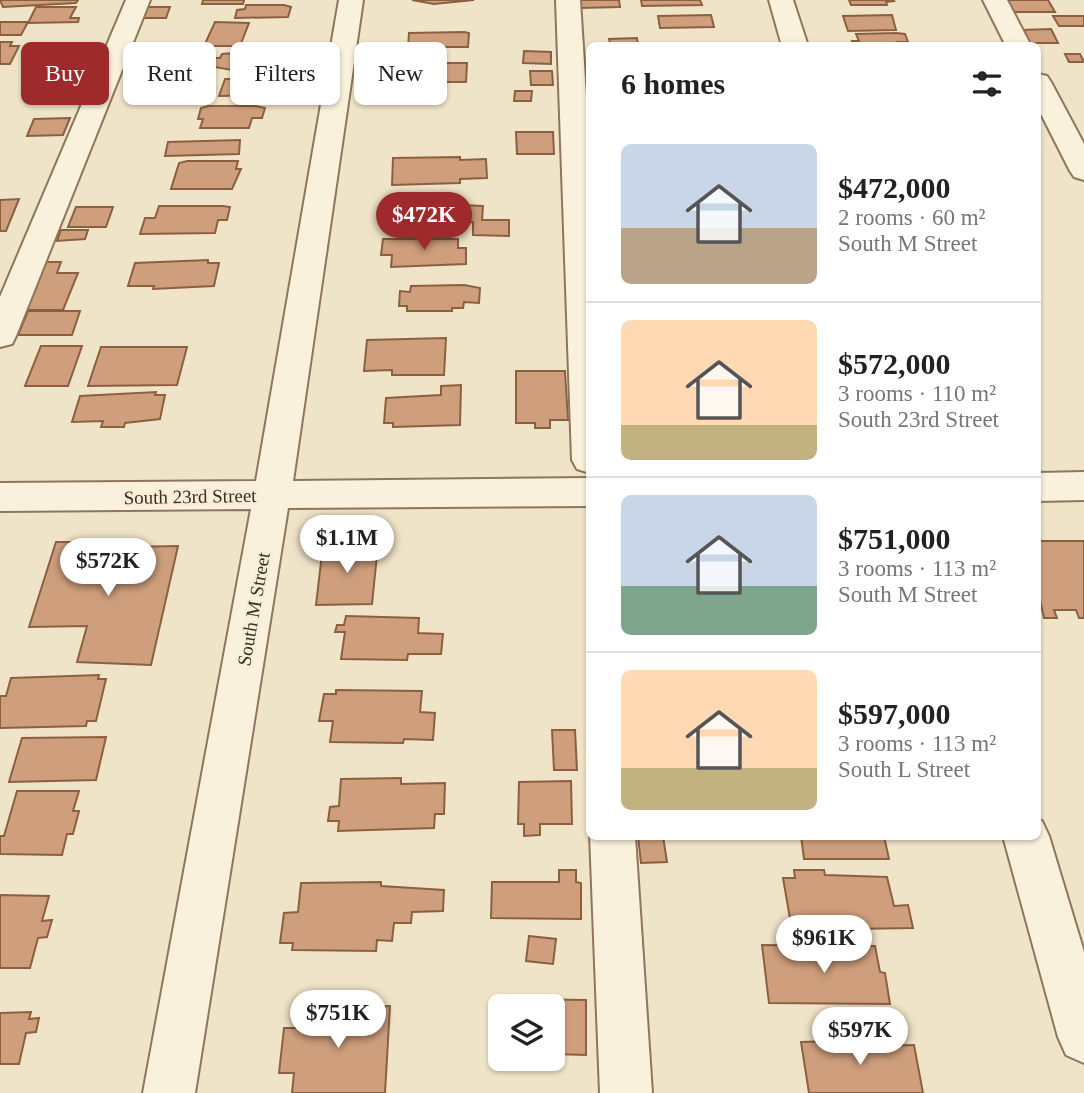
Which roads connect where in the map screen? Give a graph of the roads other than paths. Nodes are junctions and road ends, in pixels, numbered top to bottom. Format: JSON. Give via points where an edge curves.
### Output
{"nodes":[{"id":1,"x":138,"y":0,"type":"edge"},
{"id":2,"x":351,"y":0,"type":"edge"},
{"id":3,"x":568,"y":0,"type":"edge"},
{"id":4,"x":781,"y":0,"type":"edge"},
{"id":5,"x":995,"y":0,"type":"edge"},
{"id":6,"x":793,"y":42,"type":"edge"},
{"id":7,"x":1017,"y":42,"type":"edge"},
{"id":8,"x":1041,"y":88,"type":"edge"},
{"id":9,"x":1071,"y":95,"type":"dead end"},
{"id":10,"x":1084,"y":119,"type":"edge"},
{"id":11,"x":1084,"y":171,"type":"edge"},
{"id":12,"x":0,"y":336,"type":"edge"},
{"id":13,"x":586,"y":376,"type":"edge"},
{"id":14,"x":1084,"y":486,"type":"edge"},
{"id":15,"x":1041,"y":487,"type":"edge"},
{"id":16,"x":586,"y":492,"type":"edge"},
{"id":17,"x":272,"y":495,"type":"junction"},
{"id":18,"x":0,"y":497,"type":"edge"},
{"id":19,"x":612,"y":840,"type":"edge"},
{"id":20,"x":1027,"y":840,"type":"edge"},
{"id":21,"x":1084,"y":1037,"type":"edge"},
{"id":22,"x":169,"y":1093,"type":"edge"},
{"id":23,"x":626,"y":1093,"type":"edge"}],
"edges":[{"from":1,"to":12,"type":"street"},
{"from":2,"to":17,"type":"street","name":"South M Street"},
{"from":3,"to":13,"type":"street"},
{"from":4,"to":6,"type":"street"},
{"from":5,"to":7,"type":"street"},
{"from":8,"to":11,"type":"street"},
{"from":9,"to":10,"type":"street"},
{"from":14,"to":15,"type":"street"},
{"from":16,"to":17,"type":"street","name":"South 23rd Street"},
{"from":17,"to":18,"type":"street","name":"South 23rd Street"},
{"from":17,"to":22,"type":"street","name":"South M Street"},
{"from":19,"to":23,"type":"street"},
{"from":20,"to":21,"type":"street"}]}
